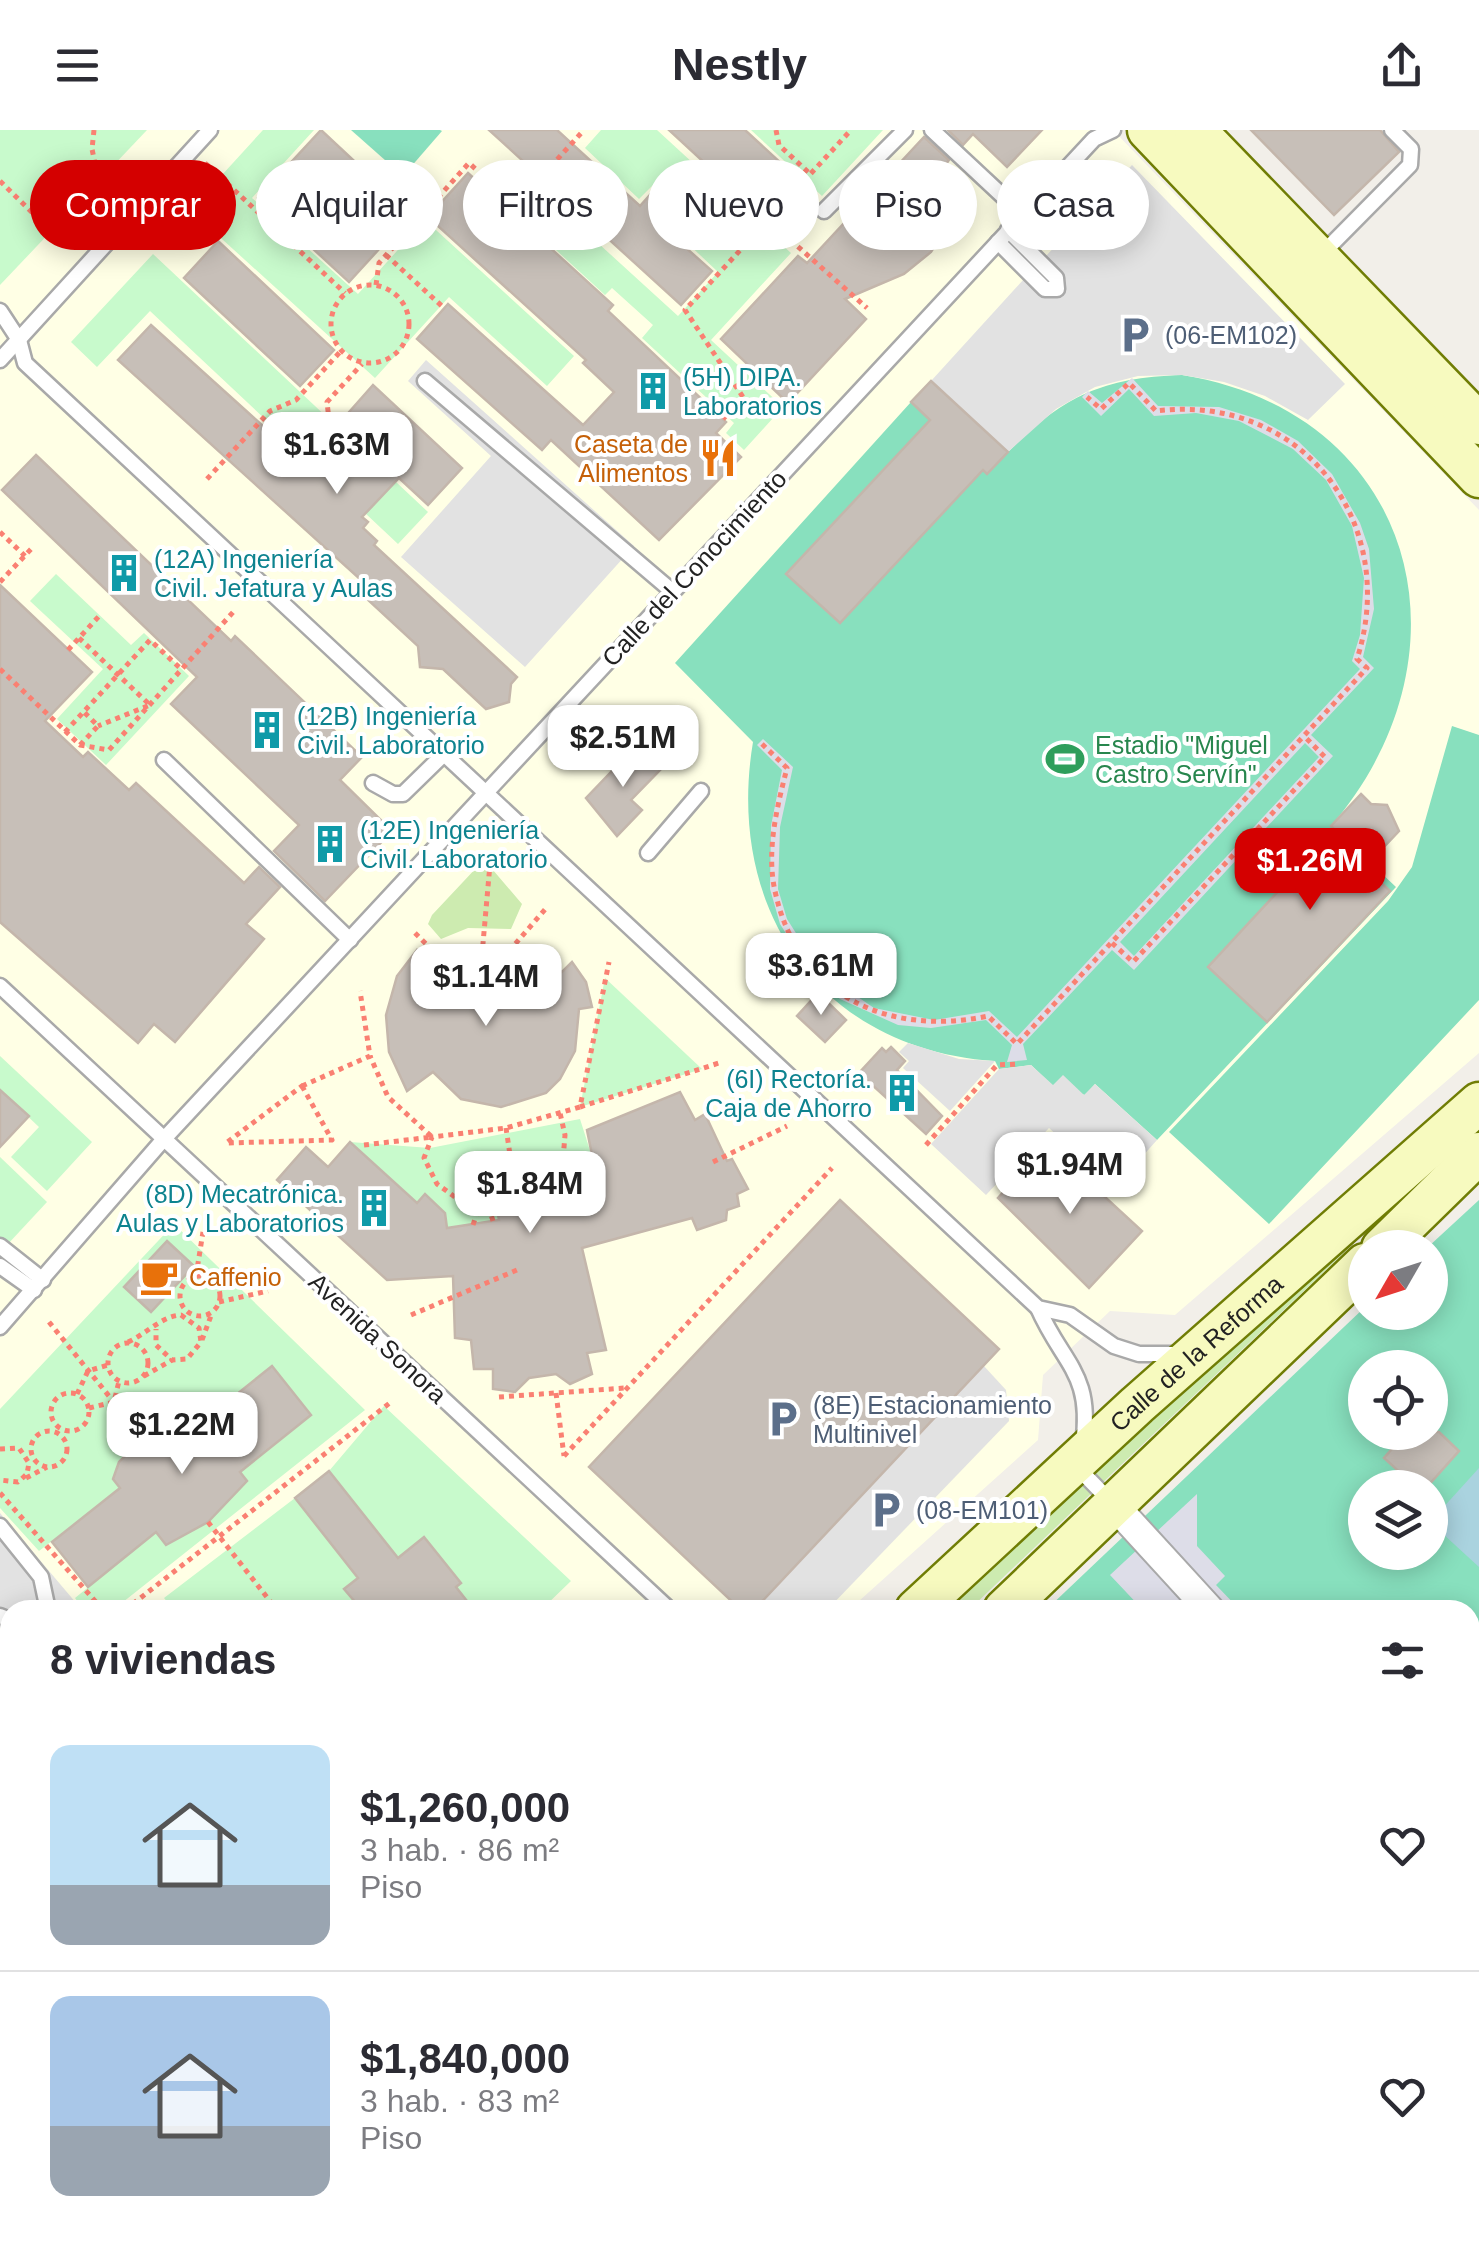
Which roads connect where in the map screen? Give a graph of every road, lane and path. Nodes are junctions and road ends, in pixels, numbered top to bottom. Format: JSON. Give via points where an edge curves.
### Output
{"nodes":[{"id":1,"x":94,"y":130,"type":"edge"},
{"id":2,"x":210,"y":130,"type":"edge"},
{"id":3,"x":582,"y":130,"type":"edge"},
{"id":4,"x":776,"y":130,"type":"edge"},
{"id":5,"x":851,"y":130,"type":"edge"},
{"id":6,"x":904,"y":130,"type":"edge"},
{"id":7,"x":932,"y":130,"type":"edge"},
{"id":8,"x":1112,"y":130,"type":"edge"},
{"id":9,"x":1148,"y":130,"type":"edge"},
{"id":10,"x":1195,"y":130,"type":"edge"},
{"id":11,"x":1392,"y":130,"type":"edge"},
{"id":12,"x":1094,"y":134,"type":"edge"},
{"id":13,"x":94,"y":160,"type":"edge"},
{"id":14,"x":795,"y":160,"type":"edge"},
{"id":15,"x":1071,"y":160,"type":"edge"},
{"id":16,"x":819,"y":165,"type":"edge"},
{"id":17,"x":0,"y":182,"type":"edge"},
{"id":18,"x":997,"y":191,"type":"edge"},
{"id":19,"x":236,"y":192,"type":"edge"},
{"id":20,"x":30,"y":211,"type":"edge"},
{"id":21,"x":824,"y":211,"type":"dead end"},
{"id":22,"x":997,"y":242,"type":"edge"},
{"id":23,"x":740,"y":250,"type":"edge"},
{"id":24,"x":801,"y":250,"type":"edge"},
{"id":25,"x":386,"y":254,"type":"junction"},
{"id":26,"x":1306,"y":269,"type":"junction"},
{"id":27,"x":376,"y":285,"type":"junction"},
{"id":28,"x":346,"y":293,"type":"junction"},
{"id":29,"x":444,"y":308,"type":"dead end"},
{"id":30,"x":866,"y":308,"type":"dead end"},
{"id":31,"x":0,"y":311,"type":"edge"},
{"id":32,"x":18,"y":340,"type":"junction"},
{"id":33,"x":340,"y":352,"type":"junction"},
{"id":34,"x":1,"y":358,"type":"edge"},
{"id":35,"x":25,"y":363,"type":"junction"},
{"id":36,"x":362,"y":364,"type":"junction"},
{"id":37,"x":425,"y":381,"type":"dead end"},
{"id":38,"x":1087,"y":397,"type":"dead end"},
{"id":39,"x":723,"y":418,"type":"dead end"},
{"id":40,"x":1479,"y":424,"type":"edge"},
{"id":41,"x":301,"y":460,"type":"dead end"},
{"id":42,"x":1479,"y":476,"type":"edge"},
{"id":43,"x":207,"y":479,"type":"dead end"},
{"id":44,"x":0,"y":532,"type":"edge"},
{"id":45,"x":34,"y":547,"type":"dead end"},
{"id":46,"x":25,"y":556,"type":"junction"},
{"id":47,"x":0,"y":582,"type":"edge"},
{"id":48,"x":673,"y":592,"type":"junction"},
{"id":49,"x":235,"y":610,"type":"dead end"},
{"id":50,"x":101,"y":614,"type":"dead end"},
{"id":51,"x":79,"y":638,"type":"junction"},
{"id":52,"x":68,"y":650,"type":"dead end"},
{"id":53,"x":0,"y":669,"type":"edge"},
{"id":54,"x":182,"y":669,"type":"junction"},
{"id":55,"x":118,"y":675,"type":"junction"},
{"id":56,"x":150,"y":705,"type":"junction"},
{"id":57,"x":84,"y":712,"type":"junction"},
{"id":58,"x":98,"y":726,"type":"junction"},
{"id":59,"x":65,"y":732,"type":"junction"},
{"id":60,"x":1304,"y":736,"type":"junction"},
{"id":61,"x":762,"y":744,"type":"dead end"},
{"id":62,"x":80,"y":745,"type":"junction"},
{"id":63,"x":445,"y":753,"type":"junction"},
{"id":64,"x":164,"y":760,"type":"dead end"},
{"id":65,"x":373,"y":783,"type":"dead end"},
{"id":66,"x":700,"y":791,"type":"dead end"},
{"id":67,"x":487,"y":792,"type":"junction"},
{"id":68,"x":648,"y":852,"type":"dead end"},
{"id":69,"x":491,"y":854,"type":"dead end"},
{"id":70,"x":548,"y":906,"type":"dead end"},
{"id":71,"x":416,"y":933,"type":"dead end"},
{"id":72,"x":350,"y":940,"type":"junction"},
{"id":73,"x":1112,"y":942,"type":"junction"},
{"id":74,"x":483,"y":948,"type":"junction"},
{"id":75,"x":608,"y":962,"type":"dead end"},
{"id":76,"x":481,"y":966,"type":"dead end"},
{"id":77,"x":0,"y":986,"type":"edge"},
{"id":78,"x":360,"y":991,"type":"dead end"},
{"id":79,"x":370,"y":1056,"type":"junction"},
{"id":80,"x":718,"y":1063,"type":"dead end"},
{"id":81,"x":1018,"y":1064,"type":"dead end"},
{"id":82,"x":302,"y":1086,"type":"junction"},
{"id":83,"x":1479,"y":1102,"type":"edge"},
{"id":84,"x":580,"y":1108,"type":"junction"},
{"id":85,"x":560,"y":1113,"type":"junction"},
{"id":86,"x":787,"y":1126,"type":"dead end"},
{"id":87,"x":506,"y":1128,"type":"junction"},
{"id":88,"x":432,"y":1137,"type":"junction"},
{"id":89,"x":163,"y":1140,"type":"junction"},
{"id":90,"x":364,"y":1144,"type":"dead end"},
{"id":91,"x":926,"y":1145,"type":"dead end"},
{"id":92,"x":1479,"y":1154,"type":"edge"},
{"id":93,"x":713,"y":1162,"type":"dead end"},
{"id":94,"x":832,"y":1168,"type":"dead end"},
{"id":95,"x":513,"y":1175,"type":"junction"},
{"id":96,"x":559,"y":1208,"type":"dead end"},
{"id":97,"x":543,"y":1211,"type":"dead end"},
{"id":98,"x":493,"y":1221,"type":"dead end"},
{"id":99,"x":473,"y":1224,"type":"dead end"},
{"id":100,"x":1401,"y":1230,"type":"edge"},
{"id":101,"x":203,"y":1232,"type":"dead end"},
{"id":102,"x":0,"y":1246,"type":"edge"},
{"id":103,"x":0,"y":1266,"type":"edge"},
{"id":104,"x":517,"y":1270,"type":"dead end"},
{"id":105,"x":196,"y":1276,"type":"junction"},
{"id":106,"x":1348,"y":1280,"type":"edge"},
{"id":107,"x":38,"y":1285,"type":"junction"},
{"id":108,"x":268,"y":1290,"type":"dead end"},
{"id":109,"x":180,"y":1299,"type":"junction"},
{"id":110,"x":219,"y":1302,"type":"junction"},
{"id":111,"x":1038,"y":1308,"type":"junction"},
{"id":112,"x":212,"y":1311,"type":"junction"},
{"id":113,"x":411,"y":1314,"type":"dead end"},
{"id":114,"x":173,"y":1315,"type":"junction"},
{"id":115,"x":50,"y":1322,"type":"dead end"},
{"id":116,"x":0,"y":1327,"type":"edge"},
{"id":117,"x":156,"y":1330,"type":"junction"},
{"id":118,"x":128,"y":1342,"type":"junction"},
{"id":119,"x":201,"y":1342,"type":"junction"},
{"id":120,"x":1204,"y":1351,"type":"junction"},
{"id":121,"x":172,"y":1360,"type":"junction"},
{"id":122,"x":108,"y":1365,"type":"junction"},
{"id":123,"x":88,"y":1371,"type":"junction"},
{"id":124,"x":144,"y":1376,"type":"junction"},
{"id":125,"x":119,"y":1381,"type":"junction"},
{"id":126,"x":628,"y":1388,"type":"junction"},
{"id":127,"x":556,"y":1393,"type":"junction"},
{"id":128,"x":77,"y":1394,"type":"junction"},
{"id":129,"x":499,"y":1397,"type":"dead end"},
{"id":130,"x":114,"y":1402,"type":"junction"},
{"id":131,"x":391,"y":1402,"type":"dead end"},
{"id":132,"x":89,"y":1408,"type":"junction"},
{"id":133,"x":51,"y":1413,"type":"junction"},
{"id":134,"x":78,"y":1430,"type":"junction"},
{"id":135,"x":48,"y":1431,"type":"junction"},
{"id":136,"x":142,"y":1438,"type":"dead end"},
{"id":137,"x":33,"y":1440,"type":"junction"},
{"id":138,"x":13,"y":1446,"type":"junction"},
{"id":139,"x":0,"y":1449,"type":"edge"},
{"id":140,"x":67,"y":1450,"type":"junction"},
{"id":141,"x":1074,"y":1463,"type":"junction"},
{"id":142,"x":47,"y":1467,"type":"junction"},
{"id":143,"x":23,"y":1479,"type":"junction"},
{"id":144,"x":3,"y":1482,"type":"edge"},
{"id":145,"x":0,"y":1492,"type":"edge"},
{"id":146,"x":6,"y":1500,"type":"junction"},
{"id":147,"x":1113,"y":1504,"type":"junction"},
{"id":148,"x":208,"y":1522,"type":"dead end"},
{"id":149,"x":0,"y":1526,"type":"edge"},
{"id":150,"x":219,"y":1536,"type":"junction"},
{"id":151,"x":46,"y":1600,"type":"edge"},
{"id":152,"x":94,"y":1600,"type":"edge"},
{"id":153,"x":138,"y":1600,"type":"edge"},
{"id":154,"x":269,"y":1600,"type":"edge"},
{"id":155,"x":661,"y":1600,"type":"edge"},
{"id":156,"x":927,"y":1600,"type":"edge"},
{"id":157,"x":1014,"y":1600,"type":"edge"},
{"id":158,"x":1201,"y":1600,"type":"edge"}],
"edges":[{"from":1,"to":13,"type":"path"},
{"from":2,"to":32,"type":"lane"},
{"from":3,"to":25,"type":"path","via":[[512,208],[469,163]]},
{"from":4,"to":14,"type":"path","via":[[778,145]]},
{"from":5,"to":16,"type":"path"},
{"from":6,"to":21,"type":"lane"},
{"from":7,"to":18,"type":"lane"},
{"from":8,"to":12,"type":"lane","name":"Calle del Conocimiento","via":[[1105,137]]},
{"from":9,"to":26,"type":"main road"},
{"from":10,"to":26,"type":"main road"},
{"from":11,"to":26,"type":"lane","via":[[1411,150],[1410,166]]},
{"from":12,"to":15,"type":"lane","name":"Calle del Conocimiento"},
{"from":17,"to":20,"type":"path"},
{"from":19,"to":28,"type":"path"},
{"from":22,"to":48,"type":"lane","name":"Calle del Conocimiento"},
{"from":23,"to":39,"type":"path","via":[[685,310],[744,396]]},
{"from":24,"to":30,"type":"path"},
{"from":25,"to":27,"type":"path"},
{"from":25,"to":29,"type":"path"},
{"from":26,"to":40,"type":"main road"},
{"from":26,"to":42,"type":"main road"},
{"from":27,"to":28,"type":"path"},
{"from":27,"to":36,"type":"path","via":[[406,307],[408,332],[387,360]]},
{"from":28,"to":33,"type":"path","via":[[330,320]]},
{"from":31,"to":32,"type":"lane"},
{"from":32,"to":34,"type":"lane"},
{"from":32,"to":35,"type":"lane"},
{"from":33,"to":36,"type":"path"},
{"from":33,"to":43,"type":"path","via":[[296,400],[270,411]]},
{"from":34,"to":35,"type":"lane"},
{"from":35,"to":63,"type":"lane"},
{"from":36,"to":41,"type":"path","via":[[327,402],[330,429]]},
{"from":37,"to":48,"type":"lane"},
{"from":38,"to":60,"type":"path","via":[[1101,410],[1129,382],[1156,410],[1219,411],[1258,424],[1312,459],[1344,499],[1369,579],[1357,659],[1367,668]]},
{"from":44,"to":46,"type":"path"},
{"from":45,"to":46,"type":"path"},
{"from":46,"to":47,"type":"path"},
{"from":48,"to":67,"type":"lane","name":"Calle del Conocimiento"},
{"from":49,"to":54,"type":"path"},
{"from":50,"to":51,"type":"path"},
{"from":51,"to":52,"type":"path"},
{"from":51,"to":55,"type":"path"},
{"from":53,"to":59,"type":"path"},
{"from":54,"to":55,"type":"path","via":[[150,640]]},
{"from":54,"to":56,"type":"path"},
{"from":55,"to":56,"type":"path"},
{"from":55,"to":57,"type":"path"},
{"from":56,"to":58,"type":"path"},
{"from":56,"to":62,"type":"path","via":[[109,750]]},
{"from":57,"to":58,"type":"path"},
{"from":57,"to":59,"type":"path"},
{"from":58,"to":62,"type":"path"},
{"from":59,"to":62,"type":"path"},
{"from":60,"to":73,"type":"path"},
{"from":60,"to":73,"type":"path","via":[[1326,757],[1133,962]]},
{"from":61,"to":73,"type":"path","via":[[788,768],[772,855],[784,921],[816,973],[871,1012],[932,1024],[988,1016],[1017,1044]]},
{"from":63,"to":65,"type":"lane","via":[[403,794]]},
{"from":63,"to":67,"type":"lane"},
{"from":64,"to":72,"type":"lane"},
{"from":66,"to":68,"type":"lane"},
{"from":67,"to":72,"type":"lane","name":"Calle del Conocimiento"},
{"from":67,"to":111,"type":"lane"},
{"from":69,"to":74,"type":"path"},
{"from":70,"to":74,"type":"path","via":[[510,950]]},
{"from":71,"to":74,"type":"path","via":[[446,964]]},
{"from":72,"to":89,"type":"lane","name":"Calle del Conocimiento"},
{"from":74,"to":76,"type":"path"},
{"from":75,"to":84,"type":"path"},
{"from":77,"to":89,"type":"lane","name":"Avenida Sonora"},
{"from":78,"to":79,"type":"path"},
{"from":79,"to":82,"type":"path"},
{"from":79,"to":88,"type":"path","via":[[388,1096]]},
{"from":80,"to":84,"type":"path"},
{"from":81,"to":91,"type":"path","via":[[997,1065]]},
{"from":82,"to":82,"type":"path","via":[[256,1120],[226,1143],[332,1140]]},
{"from":83,"to":120,"type":"main road","name":"Calle de la Reforma"},
{"from":84,"to":85,"type":"path"},
{"from":85,"to":87,"type":"path"},
{"from":85,"to":96,"type":"path","via":[[565,1135]]},
{"from":86,"to":93,"type":"path"},
{"from":87,"to":88,"type":"path"},
{"from":87,"to":95,"type":"path"},
{"from":88,"to":90,"type":"path"},
{"from":88,"to":99,"type":"path","via":[[424,1158],[437,1184],[477,1213]]},
{"from":89,"to":107,"type":"lane","name":"Calle del Conocimiento"},
{"from":89,"to":155,"type":"lane","name":"Avenida Sonora"},
{"from":92,"to":100,"type":"main road"},
{"from":94,"to":126,"type":"path"},
{"from":95,"to":97,"type":"path","via":[[532,1182]]},
{"from":95,"to":98,"type":"path","via":[[491,1187]]},
{"from":101,"to":105,"type":"path"},
{"from":102,"to":107,"type":"lane"},
{"from":103,"to":107,"type":"lane"},
{"from":104,"to":113,"type":"path"},
{"from":105,"to":109,"type":"path","via":[[185,1282]]},
{"from":105,"to":110,"type":"path","via":[[215,1282]]},
{"from":106,"to":147,"type":"main road","name":"Calle de la Reforma"},
{"from":107,"to":116,"type":"lane","name":"Calle del Conocimiento"},
{"from":108,"to":110,"type":"path"},
{"from":109,"to":112,"type":"path","via":[[191,1314]]},
{"from":109,"to":114,"type":"path"},
{"from":110,"to":112,"type":"path"},
{"from":111,"to":120,"type":"lane","via":[[1070,1315],[1114,1346],[1139,1354]]},
{"from":111,"to":141,"type":"lane","via":[[1086,1397],[1083,1443]]},
{"from":112,"to":119,"type":"path"},
{"from":114,"to":117,"type":"path"},
{"from":114,"to":119,"type":"path","via":[[194,1322]]},
{"from":115,"to":123,"type":"path"},
{"from":117,"to":118,"type":"path"},
{"from":117,"to":121,"type":"path","via":[[156,1345]]},
{"from":118,"to":122,"type":"path","via":[[111,1352]]},
{"from":118,"to":124,"type":"path","via":[[146,1351]]},
{"from":119,"to":121,"type":"path","via":[[187,1359]]},
{"from":120,"to":141,"type":"main road","name":"Calle de la Reforma"},
{"from":121,"to":124,"type":"path"},
{"from":122,"to":123,"type":"path"},
{"from":122,"to":125,"type":"path"},
{"from":123,"to":128,"type":"path"},
{"from":123,"to":130,"type":"path"},
{"from":124,"to":125,"type":"path"},
{"from":125,"to":130,"type":"path"},
{"from":126,"to":127,"type":"path"},
{"from":126,"to":127,"type":"path","via":[[564,1456]]},
{"from":127,"to":129,"type":"path"},
{"from":128,"to":132,"type":"path"},
{"from":128,"to":133,"type":"path","via":[[58,1396]]},
{"from":130,"to":132,"type":"path"},
{"from":130,"to":136,"type":"path"},
{"from":131,"to":150,"type":"path"},
{"from":132,"to":134,"type":"path"},
{"from":133,"to":134,"type":"path","via":[[60,1429]]},
{"from":133,"to":135,"type":"path"},
{"from":134,"to":140,"type":"path"},
{"from":135,"to":137,"type":"path"},
{"from":135,"to":140,"type":"path","via":[[64,1439]]},
{"from":137,"to":138,"type":"path"},
{"from":137,"to":142,"type":"path","via":[[33,1458]]},
{"from":138,"to":139,"type":"path"},
{"from":138,"to":143,"type":"path","via":[[28,1456]]},
{"from":140,"to":142,"type":"path"},
{"from":141,"to":147,"type":"lane"},
{"from":141,"to":156,"type":"main road","name":"Calle de la Reforma"},
{"from":142,"to":143,"type":"path"},
{"from":143,"to":144,"type":"path"},
{"from":144,"to":146,"type":"path"},
{"from":145,"to":146,"type":"path"},
{"from":146,"to":152,"type":"path"},
{"from":147,"to":157,"type":"main road","name":"Calle de la Reforma"},
{"from":147,"to":158,"type":"street"},
{"from":148,"to":150,"type":"path"},
{"from":149,"to":151,"type":"lane","via":[[41,1576]]},
{"from":150,"to":153,"type":"path"},
{"from":150,"to":154,"type":"path"}]}
